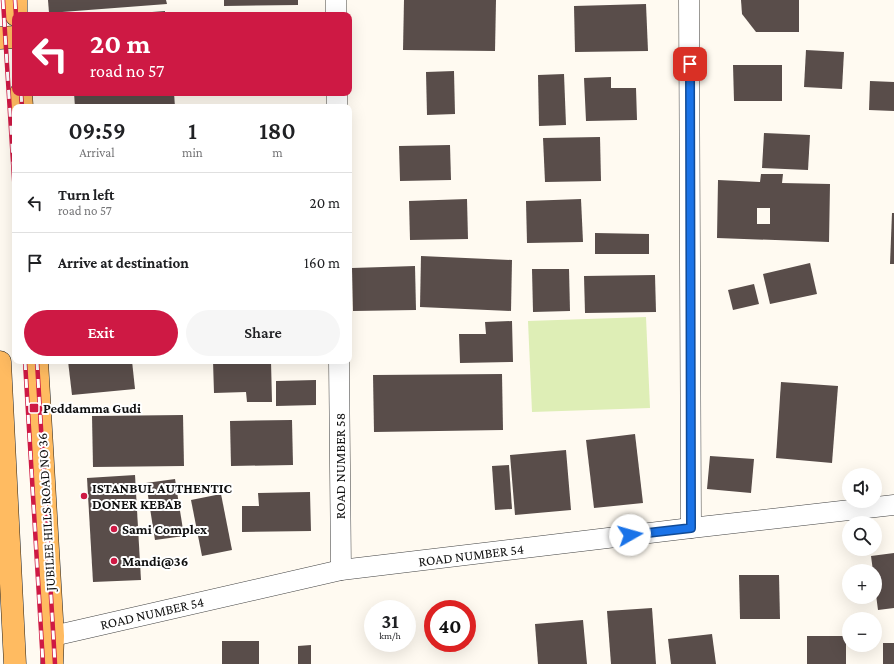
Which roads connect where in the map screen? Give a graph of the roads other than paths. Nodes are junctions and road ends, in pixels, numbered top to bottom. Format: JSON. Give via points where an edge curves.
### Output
{"nodes":[{"id":1,"x":16,"y":0,"type":"edge"},
{"id":2,"x":336,"y":0,"type":"edge"},
{"id":3,"x":689,"y":0,"type":"edge"},
{"id":4,"x":16,"y":12,"type":"edge"},
{"id":5,"x":336,"y":12,"type":"edge"},
{"id":6,"x":12,"y":37,"type":"edge"},
{"id":7,"x":0,"y":38,"type":"edge"},
{"id":8,"x":0,"y":362,"type":"edge"},
{"id":9,"x":37,"y":364,"type":"edge"},
{"id":10,"x":339,"y":364,"type":"edge"},
{"id":11,"x":894,"y":505,"type":"edge"},
{"id":12,"x":691,"y":528,"type":"junction"},
{"id":13,"x":341,"y":570,"type":"junction"},
{"id":14,"x":53,"y":636,"type":"junction"},
{"id":15,"x":10,"y":657,"type":"edge"},
{"id":16,"x":52,"y":664,"type":"edge"}],
"edges":[{"from":1,"to":4,"type":"main road"},
{"from":2,"to":5,"type":"street"},
{"from":3,"to":12,"type":"street"},
{"from":6,"to":7,"type":"main road"},
{"from":8,"to":15,"type":"main road"},
{"from":9,"to":14,"type":"main road","name":"JUBILEE HILLS ROAD NO 36"},
{"from":10,"to":13,"type":"street","name":"ROAD NUMBER 58"},
{"from":11,"to":12,"type":"street","name":"ROAD NUMBER 54"},
{"from":12,"to":13,"type":"street","name":"ROAD NUMBER 54"},
{"from":13,"to":14,"type":"street","name":"ROAD NUMBER 54"},
{"from":14,"to":16,"type":"main road","name":"JUBILEE HILLS ROAD NO 36"}]}
